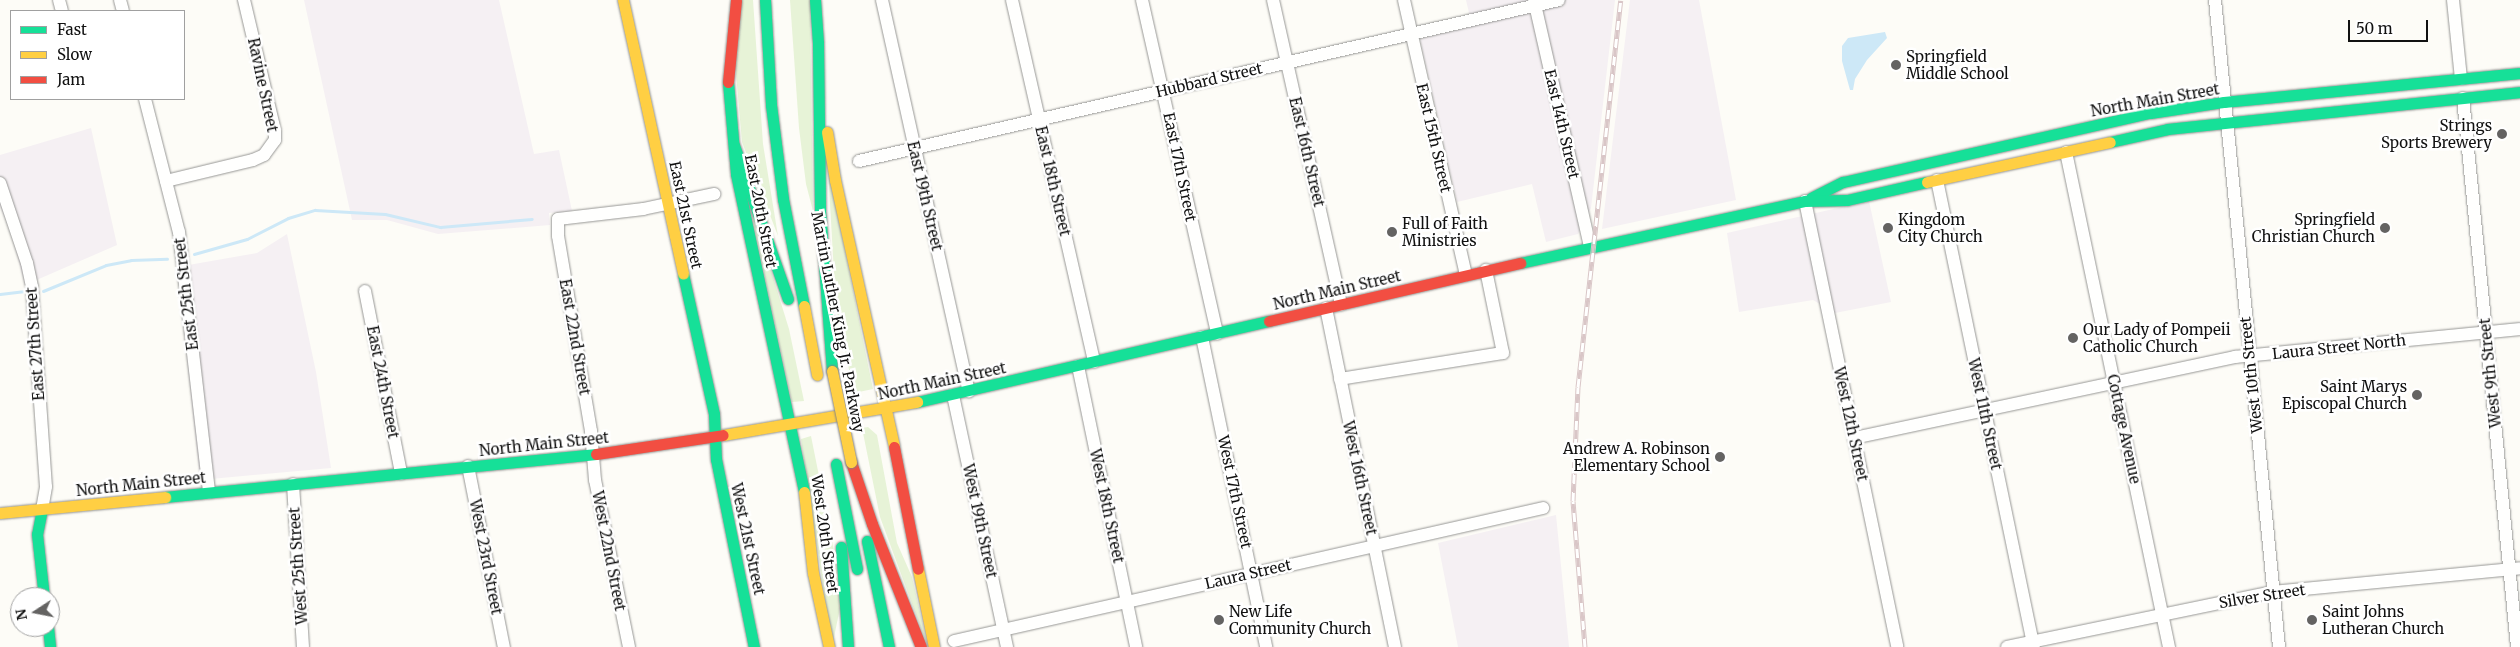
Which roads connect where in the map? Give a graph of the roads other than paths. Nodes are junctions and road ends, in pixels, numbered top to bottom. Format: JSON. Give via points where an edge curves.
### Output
{"nodes":[{"id":1,"x":244,"y":0,"type":"edge"},
{"id":2,"x":623,"y":0,"type":"edge"},
{"id":3,"x":724,"y":0,"type":"edge"},
{"id":4,"x":736,"y":0,"type":"edge"},
{"id":5,"x":765,"y":0,"type":"edge"},
{"id":6,"x":815,"y":0,"type":"edge"},
{"id":7,"x":820,"y":0,"type":"edge"},
{"id":8,"x":882,"y":0,"type":"edge"},
{"id":9,"x":1012,"y":0,"type":"edge"},
{"id":10,"x":1142,"y":0,"type":"edge"},
{"id":11,"x":1273,"y":0,"type":"edge"},
{"id":12,"x":1404,"y":0,"type":"edge"},
{"id":13,"x":1559,"y":0,"type":"edge"},
{"id":14,"x":2215,"y":0,"type":"edge"},
{"id":15,"x":2453,"y":0,"type":"edge"},
{"id":16,"x":1535,"y":3,"type":"edge"},
{"id":17,"x":1411,"y":34,"type":"junction"},
{"id":18,"x":818,"y":43,"type":"junction"},
{"id":19,"x":1287,"y":62,"type":"junction"},
{"id":20,"x":2520,"y":73,"type":"edge"},
{"id":21,"x":2461,"y":79,"type":"junction"},
{"id":22,"x":728,"y":82,"type":"junction"},
{"id":23,"x":1163,"y":91,"type":"junction"},
{"id":24,"x":2520,"y":92,"type":"edge"},
{"id":25,"x":2463,"y":98,"type":"junction"},
{"id":26,"x":145,"y":100,"type":"edge"},
{"id":27,"x":2224,"y":102,"type":"junction"},
{"id":28,"x":1039,"y":120,"type":"junction"},
{"id":29,"x":2227,"y":121,"type":"junction"},
{"id":30,"x":734,"y":146,"type":"junction"},
{"id":31,"x":915,"y":148,"type":"junction"},
{"id":32,"x":2066,"y":152,"type":"junction"},
{"id":33,"x":859,"y":161,"type":"dead end"},
{"id":34,"x":1937,"y":180,"type":"junction"},
{"id":35,"x":166,"y":181,"type":"junction"},
{"id":36,"x":0,"y":183,"type":"edge"},
{"id":37,"x":714,"y":194,"type":"dead end"},
{"id":38,"x":1805,"y":202,"type":"junction"},
{"id":39,"x":668,"y":205,"type":"junction"},
{"id":40,"x":1590,"y":247,"type":"junction"},
{"id":41,"x":1486,"y":270,"type":"junction"},
{"id":42,"x":1466,"y":275,"type":"junction"},
{"id":43,"x":813,"y":279,"type":"dead end"},
{"id":44,"x":365,"y":291,"type":"dead end"},
{"id":45,"x":1342,"y":305,"type":"junction"},
{"id":46,"x":1326,"y":308,"type":"junction"},
{"id":47,"x":2520,"y":329,"type":"edge"},
{"id":48,"x":2486,"y":332,"type":"junction"},
{"id":49,"x":1217,"y":334,"type":"junction"},
{"id":50,"x":1202,"y":337,"type":"junction"},
{"id":51,"x":2249,"y":356,"type":"junction"},
{"id":52,"x":1094,"y":362,"type":"junction"},
{"id":53,"x":1078,"y":366,"type":"junction"},
{"id":54,"x":832,"y":371,"type":"junction"},
{"id":55,"x":1340,"y":379,"type":"junction"},
{"id":56,"x":2114,"y":382,"type":"junction"},
{"id":57,"x":969,"y":391,"type":"junction"},
{"id":58,"x":953,"y":395,"type":"junction"},
{"id":59,"x":824,"y":409,"type":"dead end"},
{"id":60,"x":886,"y":409,"type":"junction"},
{"id":61,"x":1984,"y":410,"type":"junction"},
{"id":62,"x":789,"y":425,"type":"junction"},
{"id":63,"x":828,"y":426,"type":"dead end"},
{"id":64,"x":716,"y":437,"type":"junction"},
{"id":65,"x":1854,"y":438,"type":"junction"},
{"id":66,"x":593,"y":454,"type":"junction"},
{"id":67,"x":851,"y":462,"type":"junction"},
{"id":68,"x":468,"y":466,"type":"junction"},
{"id":69,"x":401,"y":473,"type":"junction"},
{"id":70,"x":293,"y":484,"type":"junction"},
{"id":71,"x":209,"y":492,"type":"junction"},
{"id":72,"x":1543,"y":508,"type":"dead end"},
{"id":73,"x":42,"y":509,"type":"junction"},
{"id":74,"x":0,"y":513,"type":"edge"},
{"id":75,"x":1374,"y":546,"type":"junction"},
{"id":76,"x":2515,"y":568,"type":"edge"},
{"id":77,"x":1252,"y":572,"type":"junction"},
{"id":78,"x":860,"y":580,"type":"dead end"},
{"id":79,"x":43,"y":587,"type":"edge"},
{"id":80,"x":2273,"y":592,"type":"junction"},
{"id":81,"x":1126,"y":601,"type":"junction"},
{"id":82,"x":2162,"y":615,"type":"junction"},
{"id":83,"x":1003,"y":630,"type":"junction"},
{"id":84,"x":954,"y":641,"type":"dead end"},
{"id":85,"x":2033,"y":644,"type":"edge"},
{"id":86,"x":303,"y":647,"type":"edge"},
{"id":87,"x":504,"y":647,"type":"edge"},
{"id":88,"x":629,"y":647,"type":"edge"},
{"id":89,"x":754,"y":647,"type":"edge"},
{"id":90,"x":829,"y":647,"type":"edge"},
{"id":91,"x":848,"y":647,"type":"edge"},
{"id":92,"x":889,"y":647,"type":"edge"},
{"id":93,"x":921,"y":647,"type":"edge"},
{"id":94,"x":934,"y":647,"type":"edge"},
{"id":95,"x":1007,"y":647,"type":"edge"},
{"id":96,"x":1136,"y":647,"type":"edge"},
{"id":97,"x":1266,"y":647,"type":"edge"},
{"id":98,"x":1395,"y":647,"type":"edge"},
{"id":99,"x":1897,"y":647,"type":"edge"},
{"id":100,"x":2007,"y":647,"type":"edge"},
{"id":101,"x":2169,"y":647,"type":"edge"},
{"id":102,"x":2279,"y":647,"type":"edge"},
{"id":103,"x":2517,"y":647,"type":"edge"}],
"edges":[{"from":1,"to":35,"type":"street","name":"Ravine Street","via":[[275,140],[264,155],[253,160]]},
{"from":2,"to":39,"type":"main road","name":"East 21st Street"},
{"from":3,"to":22,"type":"main road","name":"East 20th Street"},
{"from":4,"to":22,"type":"main road"},
{"from":5,"to":30,"type":"main road","name":"Martin Luther King Jr. Parkway","via":[[771,105],[780,180],[817,376],[800,338]]},
{"from":6,"to":18,"type":"main road"},
{"from":7,"to":18,"type":"main road"},
{"from":8,"to":31,"type":"street","name":"East 19th Street"},
{"from":9,"to":28,"type":"street","name":"East 18th Street"},
{"from":10,"to":23,"type":"street","name":"East 17th Street"},
{"from":11,"to":19,"type":"street","name":"East 16th Street"},
{"from":12,"to":17,"type":"street","name":"East 15th Street"},
{"from":13,"to":16,"type":"street","name":"Hubbard Street"},
{"from":14,"to":27,"type":"street","name":"West 10th Street"},
{"from":15,"to":21,"type":"street"},
{"from":16,"to":17,"type":"street","name":"Hubbard Street"},
{"from":16,"to":40,"type":"street","name":"East 14th Street"},
{"from":17,"to":19,"type":"street","name":"Hubbard Street"},
{"from":17,"to":42,"type":"street","name":"East 15th Street"},
{"from":18,"to":54,"type":"main road","via":[[820,211]]},
{"from":18,"to":60,"type":"main road","via":[[833,168]]},
{"from":19,"to":23,"type":"street","name":"Hubbard Street"},
{"from":19,"to":45,"type":"street","name":"East 16th Street"},
{"from":20,"to":21,"type":"main road","name":"North Main Street"},
{"from":21,"to":27,"type":"main road","name":"North Main Street"},
{"from":22,"to":30,"type":"main road","name":"East 20th Street"},
{"from":23,"to":28,"type":"street","name":"Hubbard Street"},
{"from":23,"to":49,"type":"street","name":"East 17th Street"},
{"from":24,"to":25,"type":"main road","name":"North Main Street"},
{"from":25,"to":29,"type":"main road","name":"North Main Street"},
{"from":25,"to":48,"type":"street","name":"West 9th Street"},
{"from":26,"to":35,"type":"street","name":"East 25th Street"},
{"from":27,"to":29,"type":"street","name":"West 10th Street"},
{"from":27,"to":38,"type":"main road","name":"North Main Street","via":[[2150,113],[1844,182]]},
{"from":28,"to":31,"type":"street","name":"Hubbard Street"},
{"from":28,"to":52,"type":"street","name":"East 18th Street"},
{"from":29,"to":32,"type":"main road","name":"North Main Street","via":[[2168,129]]},
{"from":29,"to":51,"type":"street","name":"West 10th Street"},
{"from":30,"to":62,"type":"main road","name":"East 20th Street","via":[[739,189]]},
{"from":31,"to":33,"type":"street","name":"Hubbard Street"},
{"from":31,"to":57,"type":"street","name":"East 19th Street"},
{"from":32,"to":34,"type":"main road","name":"North Main Street"},
{"from":32,"to":56,"type":"street","name":"Cottage Avenue"},
{"from":34,"to":38,"type":"main road","name":"North Main Street","via":[[1847,200]]},
{"from":34,"to":61,"type":"street","name":"West 11th Street"},
{"from":35,"to":71,"type":"street","name":"East 25th Street","via":[[179,232]]},
{"from":36,"to":73,"type":"street","name":"East 27th Street","via":[[32,287],[46,487]]},
{"from":37,"to":39,"type":"street"},
{"from":38,"to":40,"type":"main road","name":"North Main Street"},
{"from":38,"to":65,"type":"street","name":"West 12th Street"},
{"from":39,"to":64,"type":"main road","name":"East 21st Street","via":[[714,414]]},
{"from":39,"to":66,"type":"street","name":"East 22nd Street","via":[[558,219],[558,236]]},
{"from":40,"to":41,"type":"main road","name":"North Main Street"},
{"from":41,"to":42,"type":"main road","name":"North Main Street"},
{"from":41,"to":55,"type":"street","via":[[1503,353]]},
{"from":42,"to":45,"type":"main road","name":"North Main Street"},
{"from":43,"to":54,"type":"main road","name":"Martin Luther King Jr. Parkway"},
{"from":44,"to":69,"type":"street","name":"East 24th Street"},
{"from":45,"to":46,"type":"main road","name":"North Main Street"},
{"from":46,"to":49,"type":"main road","name":"North Main Street"},
{"from":46,"to":55,"type":"street","name":"West 16th Street"},
{"from":47,"to":48,"type":"street","name":"Laura Street North"},
{"from":48,"to":51,"type":"street","name":"Laura Street North"},
{"from":48,"to":76,"type":"street","name":"West 9th Street"},
{"from":49,"to":50,"type":"main road","name":"North Main Street"},
{"from":50,"to":52,"type":"main road","name":"North Main Street"},
{"from":50,"to":77,"type":"street","name":"West 17th Street"},
{"from":51,"to":56,"type":"street","name":"Laura Street North"},
{"from":51,"to":80,"type":"street","name":"West 10th Street"},
{"from":52,"to":53,"type":"main road","name":"North Main Street"},
{"from":53,"to":57,"type":"main road","name":"North Main Street"},
{"from":53,"to":81,"type":"street","name":"West 18th Street"},
{"from":54,"to":67,"type":"main road","name":"Martin Luther King Jr. Parkway","bridge":true},
{"from":55,"to":75,"type":"street","name":"West 16th Street"},
{"from":56,"to":61,"type":"street","name":"Laura Street North"},
{"from":56,"to":82,"type":"street","name":"Cottage Avenue"},
{"from":57,"to":58,"type":"main road","name":"North Main Street"},
{"from":58,"to":60,"type":"main road","name":"North Main Street"},
{"from":58,"to":83,"type":"street","name":"West 19th Street"},
{"from":59,"to":63,"type":"main road","name":"Martin Luther King Jr. Parkway"},
{"from":60,"to":62,"type":"main road","name":"North Main Street"},
{"from":60,"to":94,"type":"main road"},
{"from":61,"to":65,"type":"street","name":"Laura Street North"},
{"from":61,"to":85,"type":"street","name":"West 11th Street"},
{"from":62,"to":64,"type":"main road","name":"North Main Street"},
{"from":62,"to":90,"type":"main road","name":"West 20th Street","via":[[803,479],[813,572]]},
{"from":64,"to":66,"type":"main road","name":"North Main Street"},
{"from":64,"to":89,"type":"main road","name":"West 21st Street","via":[[716,459]]},
{"from":65,"to":99,"type":"street","name":"West 12th Street"},
{"from":66,"to":68,"type":"main road","name":"North Main Street"},
{"from":66,"to":88,"type":"street","name":"West 22nd Street","via":[[595,480]]},
{"from":67,"to":92,"type":"main road","name":"Martin Luther King Jr. Parkway"},
{"from":67,"to":93,"type":"main road"},
{"from":68,"to":69,"type":"main road","name":"North Main Street"},
{"from":68,"to":87,"type":"street","name":"West 23rd Street"},
{"from":69,"to":70,"type":"main road","name":"North Main Street"},
{"from":70,"to":71,"type":"main road","name":"North Main Street"},
{"from":70,"to":86,"type":"street","name":"West 25th Street"},
{"from":71,"to":73,"type":"main road","name":"North Main Street"},
{"from":72,"to":75,"type":"street","name":"Laura Street"},
{"from":73,"to":74,"type":"main road","name":"North Main Street"},
{"from":73,"to":79,"type":"main road","via":[[37,534]]},
{"from":75,"to":77,"type":"street","name":"Laura Street"},
{"from":75,"to":98,"type":"street","name":"West 16th Street"},
{"from":76,"to":80,"type":"street","name":"Silver Street"},
{"from":76,"to":103,"type":"street","name":"West 9th Street"},
{"from":77,"to":81,"type":"street","name":"Laura Street"},
{"from":77,"to":97,"type":"street","name":"West 17th Street"},
{"from":78,"to":91,"type":"main road","via":[[836,465]]},
{"from":80,"to":82,"type":"street","name":"Silver Street"},
{"from":80,"to":102,"type":"street","name":"West 10th Street"},
{"from":81,"to":83,"type":"street","name":"Laura Street"},
{"from":81,"to":96,"type":"street","name":"West 18th Street"},
{"from":82,"to":85,"type":"street","name":"Silver Street"},
{"from":82,"to":101,"type":"street","name":"Cottage Avenue"},
{"from":83,"to":84,"type":"street","name":"Laura Street"},
{"from":83,"to":95,"type":"street","name":"West 19th Street"},
{"from":85,"to":100,"type":"street","name":"Silver Street"}]}
